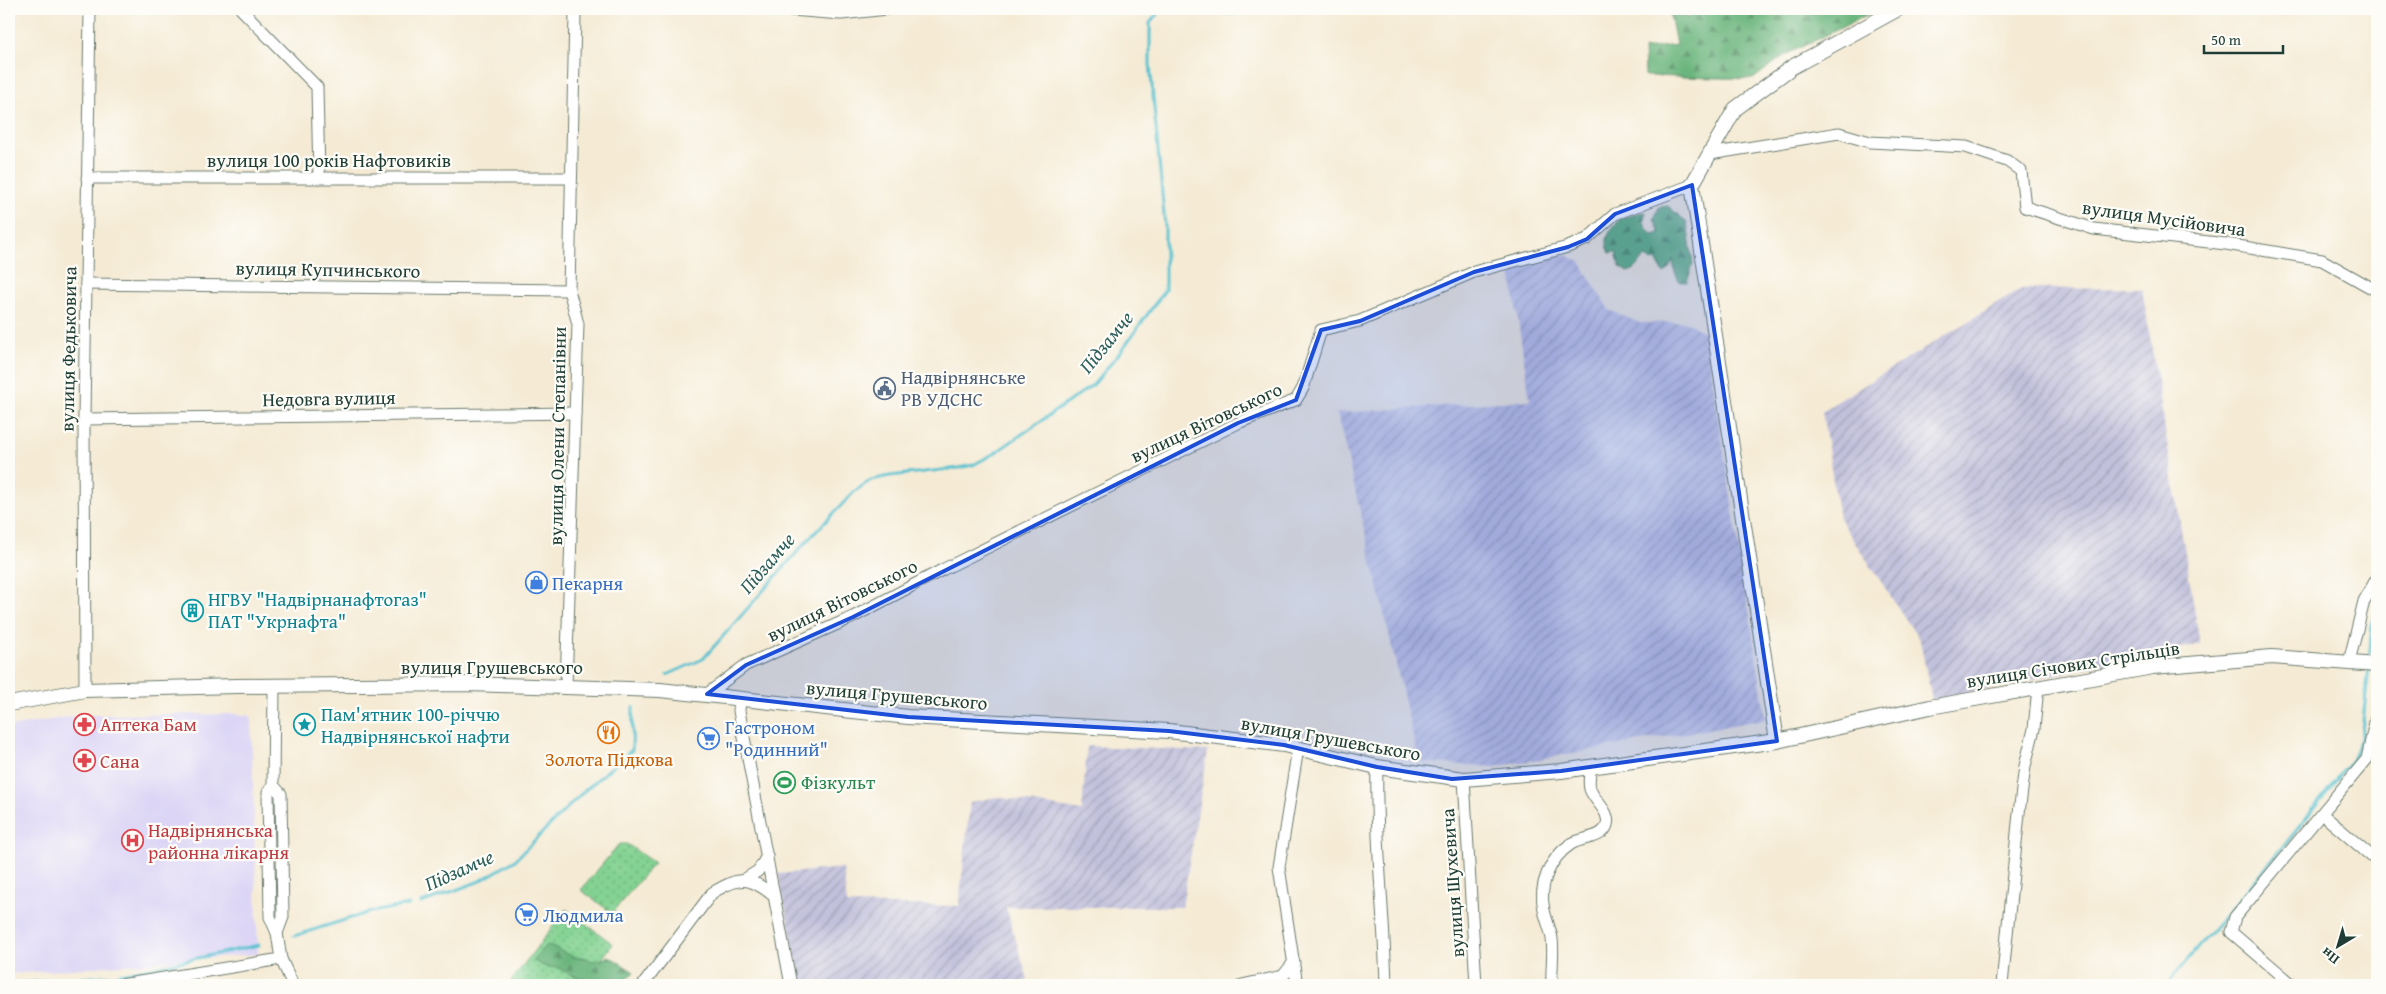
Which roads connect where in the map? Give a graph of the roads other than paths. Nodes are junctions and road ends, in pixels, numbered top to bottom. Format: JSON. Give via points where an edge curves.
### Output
{"nodes":[{"id":1,"x":90,"y":9,"type":"edge"},
{"id":2,"x":241,"y":9,"type":"edge"},
{"id":3,"x":571,"y":9,"type":"edge"},
{"id":4,"x":779,"y":9,"type":"edge"},
{"id":5,"x":887,"y":9,"type":"edge"},
{"id":6,"x":1898,"y":9,"type":"edge"},
{"id":7,"x":1710,"y":154,"type":"junction"},
{"id":8,"x":87,"y":178,"type":"junction"},
{"id":9,"x":318,"y":178,"type":"junction"},
{"id":10,"x":572,"y":178,"type":"junction"},
{"id":11,"x":1692,"y":185,"type":"junction"},
{"id":12,"x":86,"y":284,"type":"junction"},
{"id":13,"x":569,"y":290,"type":"junction"},
{"id":14,"x":2377,"y":291,"type":"edge"},
{"id":15,"x":575,"y":412,"type":"junction"},
{"id":16,"x":84,"y":419,"type":"junction"},
{"id":17,"x":2377,"y":578,"type":"edge"},
{"id":18,"x":2355,"y":663,"type":"junction"},
{"id":19,"x":2377,"y":665,"type":"edge"},
{"id":20,"x":274,"y":686,"type":"junction"},
{"id":21,"x":566,"y":686,"type":"junction"},
{"id":22,"x":2038,"y":687,"type":"junction"},
{"id":23,"x":85,"y":690,"type":"junction"},
{"id":24,"x":707,"y":694,"type":"junction"},
{"id":25,"x":740,"y":698,"type":"junction"},
{"id":26,"x":9,"y":704,"type":"edge"},
{"id":27,"x":2377,"y":713,"type":"edge"},
{"id":28,"x":1778,"y":741,"type":"junction"},
{"id":29,"x":1298,"y":748,"type":"junction"},
{"id":30,"x":2372,"y":760,"type":"edge"},
{"id":31,"x":1591,"y":766,"type":"junction"},
{"id":32,"x":1377,"y":767,"type":"junction"},
{"id":33,"x":1464,"y":779,"type":"junction"},
{"id":34,"x":2322,"y":814,"type":"junction"},
{"id":35,"x":767,"y":856,"type":"junction"},
{"id":36,"x":2377,"y":861,"type":"edge"},
{"id":37,"x":745,"y":879,"type":"junction"},
{"id":38,"x":774,"y":896,"type":"junction"},
{"id":39,"x":281,"y":959,"type":"junction"},
{"id":40,"x":1294,"y":962,"type":"junction"},
{"id":41,"x":121,"y":985,"type":"edge"},
{"id":42,"x":293,"y":985,"type":"edge"},
{"id":43,"x":643,"y":985,"type":"edge"},
{"id":44,"x":791,"y":985,"type":"edge"},
{"id":45,"x":1242,"y":985,"type":"edge"},
{"id":46,"x":1298,"y":985,"type":"edge"},
{"id":47,"x":1386,"y":985,"type":"edge"},
{"id":48,"x":1476,"y":985,"type":"edge"},
{"id":49,"x":1552,"y":985,"type":"edge"},
{"id":50,"x":2002,"y":985,"type":"edge"},
{"id":51,"x":2293,"y":985,"type":"edge"}],
"edges":[{"from":1,"to":8,"type":"street","name":"вулиця Федьковича"},
{"from":2,"to":9,"type":"street","via":[[317,87]]},
{"from":3,"to":10,"type":"street","name":"вулиця Олени Степанівни","via":[[575,14]]},
{"from":4,"to":5,"type":"street","via":[[841,14]]},
{"from":6,"to":7,"type":"street","via":[[1792,67],[1735,109]]},
{"from":7,"to":11,"type":"street"},
{"from":7,"to":14,"type":"street","name":"вулиця Мусійовича","via":[[1839,133],[1870,142],[1966,148],[2007,161],[2021,171],[2025,207],[2094,229],[2226,244],[2322,260]]},
{"from":8,"to":9,"type":"street","name":"вулиця 100 років Нафтовиків"},
{"from":8,"to":12,"type":"street","name":"вулиця Федьковича"},
{"from":9,"to":10,"type":"street","name":"вулиця 100 років Нафтовиків"},
{"from":10,"to":13,"type":"street","name":"вулиця Олени Степанівни"},
{"from":11,"to":24,"type":"street","name":"вулиця Вітовського","via":[[1615,214],[1587,239],[1568,247],[1474,272],[1360,321],[1321,330],[1304,388],[1296,400],[1238,422],[853,617],[746,665]]},
{"from":11,"to":28,"type":"street"},
{"from":12,"to":13,"type":"street","name":"вулиця Купчинського"},
{"from":12,"to":16,"type":"street","name":"вулиця Федьковича"},
{"from":13,"to":15,"type":"street","name":"вулиця Олени Степанівни","via":[[578,324]]},
{"from":15,"to":16,"type":"street","name":"Недовга вулиця"},
{"from":15,"to":21,"type":"street","name":"вулиця Олени Степанівни"},
{"from":16,"to":23,"type":"street","name":"вулиця Федьковича"},
{"from":17,"to":18,"type":"street","via":[[2364,601]]},
{"from":18,"to":19,"type":"street","name":"вулиця Січових Стрільців"},
{"from":18,"to":22,"type":"street","name":"вулиця Січових Стрільців","via":[[2272,657],[2219,660]]},
{"from":20,"to":21,"type":"street","name":"вулиця Грушевського"},
{"from":20,"to":23,"type":"street","name":"вулиця Грушевського"},
{"from":20,"to":39,"type":"street","via":[[273,785],[268,792],[270,917],[277,933]]},
{"from":21,"to":24,"type":"street","name":"вулиця Грушевського"},
{"from":22,"to":28,"type":"street","name":"вулиця Січових Стрільців"},
{"from":22,"to":50,"type":"street","via":[[2019,814]]},
{"from":23,"to":26,"type":"street","name":"вулиця Грушевського"},
{"from":24,"to":25,"type":"street","name":"вулиця Грушевського"},
{"from":25,"to":29,"type":"street","name":"вулиця Грушевського","via":[[908,717],[1169,731]]},
{"from":25,"to":35,"type":"street","via":[[739,711]]},
{"from":27,"to":30,"type":"street"},
{"from":28,"to":31,"type":"street","name":"вулиця Грушевського"},
{"from":29,"to":32,"type":"street","name":"вулиця Грушевського"},
{"from":29,"to":40,"type":"street","via":[[1279,867]]},
{"from":30,"to":34,"type":"street"},
{"from":31,"to":33,"type":"street","name":"вулиця Грушевського"},
{"from":31,"to":49,"type":"street","via":[[1589,786],[1604,810],[1607,828],[1561,851],[1547,872],[1543,907],[1552,938]]},
{"from":32,"to":33,"type":"street","name":"вулиця Грушевського"},
{"from":32,"to":47,"type":"street","via":[[1376,819]]},
{"from":33,"to":48,"type":"street","name":"вулиця Шухевича"},
{"from":34,"to":36,"type":"street"},
{"from":34,"to":51,"type":"street","via":[[2235,917],[2231,932]]},
{"from":35,"to":37,"type":"street","via":[[758,871]]},
{"from":35,"to":38,"type":"street"},
{"from":37,"to":38,"type":"street","via":[[757,883]]},
{"from":37,"to":43,"type":"street","via":[[726,884],[712,893]]},
{"from":38,"to":44,"type":"street"},
{"from":39,"to":41,"type":"street"},
{"from":39,"to":42,"type":"street"},
{"from":40,"to":45,"type":"street","via":[[1283,976]]},
{"from":40,"to":46,"type":"street"}]}
